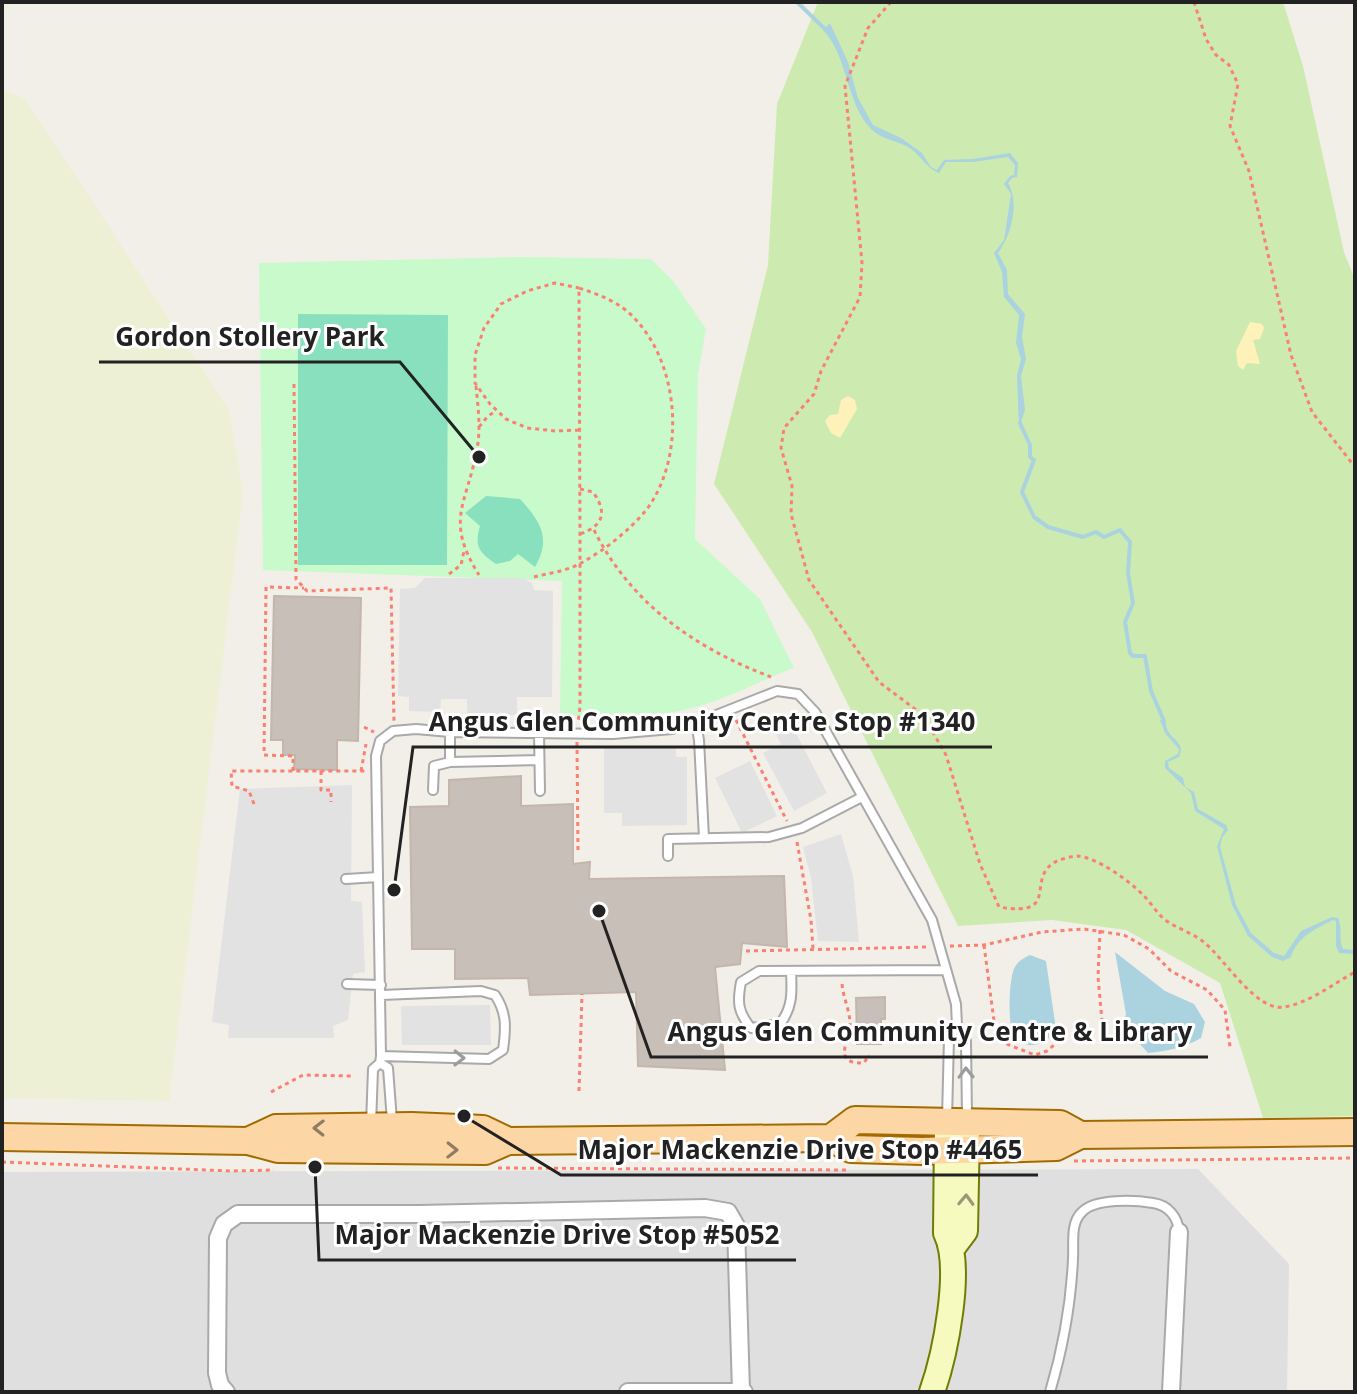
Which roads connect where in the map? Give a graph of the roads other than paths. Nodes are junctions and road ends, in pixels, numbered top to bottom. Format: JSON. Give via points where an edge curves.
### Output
{"nodes":[{"id":1,"x":696,"y":723,"type":"junction"},
{"id":2,"x":450,"y":732,"type":"junction"},
{"id":3,"x":539,"y":733,"type":"junction"},
{"id":4,"x":539,"y":760,"type":"junction"},
{"id":5,"x":450,"y":762,"type":"junction"},
{"id":6,"x":433,"y":790,"type":"dead end"},
{"id":7,"x":540,"y":791,"type":"dead end"},
{"id":8,"x":862,"y":797,"type":"junction"},
{"id":9,"x":704,"y":838,"type":"junction"},
{"id":10,"x":668,"y":856,"type":"dead end"},
{"id":11,"x":378,"y":877,"type":"junction"},
{"id":12,"x":346,"y":879,"type":"dead end"},
{"id":13,"x":946,"y":970,"type":"junction"},
{"id":14,"x":791,"y":971,"type":"junction"},
{"id":15,"x":347,"y":984,"type":"dead end"},
{"id":16,"x":381,"y":990,"type":"junction"},
{"id":17,"x":957,"y":1026,"type":"junction"},
{"id":18,"x":380,"y":1060,"type":"junction"},
{"id":19,"x":957,"y":1122,"type":"junction"},
{"id":20,"x":1355,"y":1132,"type":"edge"},
{"id":21,"x":1080,"y":1135,"type":"junction"},
{"id":22,"x":2,"y":1137,"type":"edge"},
{"id":23,"x":382,"y":1138,"type":"junction"},
{"id":24,"x":831,"y":1138,"type":"junction"},
{"id":25,"x":958,"y":1149,"type":"junction"},
{"id":26,"x":1179,"y":1232,"type":"joint"},
{"id":27,"x":226,"y":1392,"type":"edge"},
{"id":28,"x":628,"y":1392,"type":"edge"},
{"id":29,"x":742,"y":1392,"type":"edge"},
{"id":30,"x":932,"y":1392,"type":"edge"},
{"id":31,"x":1050,"y":1392,"type":"edge"},
{"id":32,"x":1171,"y":1392,"type":"edge"}],
"edges":[{"from":1,"to":3,"type":"lane","via":[[613,734]]},
{"from":1,"to":8,"type":"lane","via":[[777,691],[798,694],[815,712]]},
{"from":1,"to":9,"type":"lane"},
{"from":2,"to":3,"type":"lane"},
{"from":2,"to":5,"type":"lane"},
{"from":2,"to":11,"type":"lane","via":[[393,731],[380,741]]},
{"from":3,"to":4,"type":"lane"},
{"from":4,"to":5,"type":"lane"},
{"from":4,"to":7,"type":"lane"},
{"from":5,"to":6,"type":"lane","via":[[434,766]]},
{"from":8,"to":9,"type":"lane","via":[[802,828],[769,837]]},
{"from":8,"to":13,"type":"lane","via":[[932,920]]},
{"from":9,"to":10,"type":"lane","via":[[668,839]]},
{"from":11,"to":12,"type":"lane"},
{"from":11,"to":16,"type":"lane"},
{"from":13,"to":14,"type":"lane"},
{"from":13,"to":17,"type":"lane"},
{"from":14,"to":14,"type":"lane","via":[[759,971],[741,982],[737,1002],[751,1028],[780,1024],[788,1013]]},
{"from":15,"to":16,"type":"lane"},
{"from":16,"to":18,"type":"lane"},
{"from":18,"to":16,"type":"lane","one_way":true,"via":[[489,1059],[503,1050],[506,1032],[505,1010],[495,995]]},
{"from":17,"to":19,"type":"lane","via":[[949,1038]]},
{"from":19,"to":17,"type":"lane","one_way":true,"via":[[966,1041]]},
{"from":18,"to":23,"type":"lane","via":[[373,1069]]},
{"from":18,"to":23,"type":"lane","via":[[388,1068]]},
{"from":19,"to":21,"type":"main road","via":[[1060,1124]]},
{"from":19,"to":24,"type":"main road","via":[[855,1120]]},
{"from":19,"to":25,"type":"street"},
{"from":20,"to":21,"type":"main road"},
{"from":21,"to":25,"type":"main road","via":[[1056,1147]]},
{"from":22,"to":23,"type":"main road","via":[[248,1141],[276,1128]]},
{"from":23,"to":24,"type":"main road","via":[[483,1129],[508,1141]]},
{"from":24,"to":25,"type":"main road","via":[[851,1149]]},
{"from":25,"to":30,"type":"street","via":[[946,1233],[953,1247],[951,1301]]},
{"from":26,"to":31,"type":"lane","via":[[1169,1210],[1150,1202],[1098,1204],[1077,1218],[1064,1335]]},
{"from":26,"to":32,"type":"street"},
{"from":27,"to":29,"type":"street","via":[[217,1373],[218,1238],[224,1224],[238,1214],[705,1208],[728,1212],[736,1226]]},
{"from":28,"to":29,"type":"street"}]}
